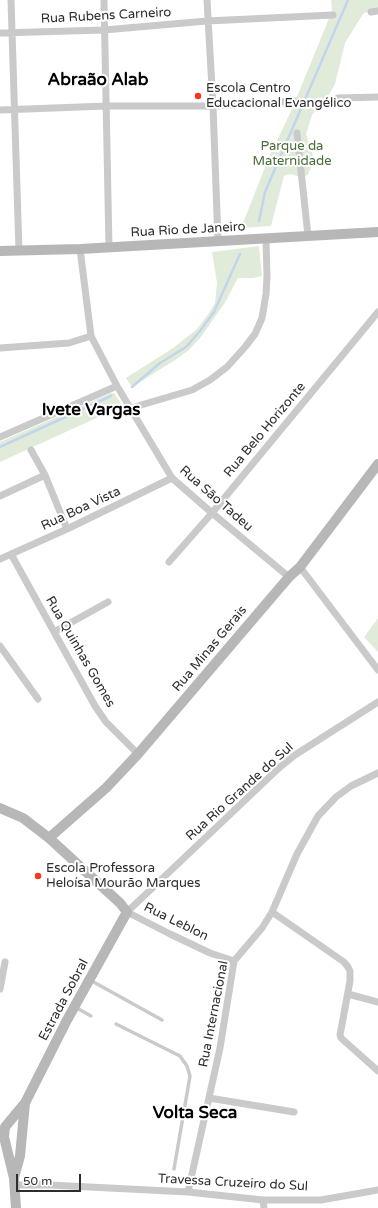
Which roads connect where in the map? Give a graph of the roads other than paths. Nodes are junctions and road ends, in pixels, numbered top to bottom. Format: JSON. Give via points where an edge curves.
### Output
{"nodes":[{"id":1,"x":11,"y":0,"type":"edge"},
{"id":2,"x":104,"y":0,"type":"edge"},
{"id":3,"x":206,"y":0,"type":"edge"},
{"id":4,"x":333,"y":15,"type":"dead end"},
{"id":5,"x":207,"y":21,"type":"junction"},
{"id":6,"x":104,"y":30,"type":"junction"},
{"id":7,"x":0,"y":33,"type":"edge"},
{"id":8,"x":12,"y":33,"type":"junction"},
{"id":9,"x":338,"y":98,"type":"dead end"},
{"id":10,"x":378,"y":98,"type":"edge"},
{"id":11,"x":296,"y":101,"type":"dead end"},
{"id":12,"x":107,"y":106,"type":"junction"},
{"id":13,"x":213,"y":106,"type":"junction"},
{"id":14,"x":0,"y":110,"type":"edge"},
{"id":15,"x":14,"y":110,"type":"junction"},
{"id":16,"x":297,"y":133,"type":"dead end"},
{"id":17,"x":378,"y":232,"type":"edge"},
{"id":18,"x":308,"y":236,"type":"junction"},
{"id":19,"x":266,"y":238,"type":"junction"},
{"id":20,"x":218,"y":241,"type":"junction"},
{"id":21,"x":110,"y":247,"type":"junction"},
{"id":22,"x":80,"y":249,"type":"junction"},
{"id":23,"x":0,"y":251,"type":"edge"},
{"id":24,"x":18,"y":251,"type":"junction"},
{"id":25,"x":378,"y":312,"type":"edge"},
{"id":26,"x":91,"y":336,"type":"junction"},
{"id":27,"x":0,"y":348,"type":"edge"},
{"id":28,"x":118,"y":388,"type":"junction"},
{"id":29,"x":130,"y":408,"type":"junction"},
{"id":30,"x":0,"y":437,"type":"edge"},
{"id":31,"x":31,"y":450,"type":"dead end"},
{"id":32,"x":378,"y":464,"type":"edge"},
{"id":33,"x":45,"y":475,"type":"junction"},
{"id":34,"x":172,"y":478,"type":"junction"},
{"id":35,"x":0,"y":496,"type":"edge"},
{"id":36,"x":212,"y":513,"type":"junction"},
{"id":37,"x":67,"y":530,"type":"junction"},
{"id":38,"x":11,"y":554,"type":"junction"},
{"id":39,"x":0,"y":559,"type":"edge"},
{"id":40,"x":169,"y":562,"type":"dead end"},
{"id":41,"x":300,"y":567,"type":"junction"},
{"id":42,"x":289,"y":577,"type":"junction"},
{"id":43,"x":108,"y":602,"type":"dead end"},
{"id":44,"x":54,"y":632,"type":"junction"},
{"id":45,"x":0,"y":646,"type":"edge"},
{"id":46,"x":378,"y":670,"type":"edge"},
{"id":47,"x":38,"y":699,"type":"dead end"},
{"id":48,"x":378,"y":702,"type":"edge"},
{"id":49,"x":138,"y":754,"type":"junction"},
{"id":50,"x":378,"y":773,"type":"edge"},
{"id":51,"x":0,"y":808,"type":"edge"},
{"id":52,"x":49,"y":838,"type":"junction"},
{"id":53,"x":127,"y":912,"type":"junction"},
{"id":54,"x":272,"y":912,"type":"junction"},
{"id":55,"x":234,"y":961,"type":"junction"},
{"id":56,"x":5,"y":962,"type":"dead end"},
{"id":57,"x":89,"y":979,"type":"junction"},
{"id":58,"x":0,"y":988,"type":"edge"},
{"id":59,"x":348,"y":994,"type":"junction"},
{"id":60,"x":378,"y":1002,"type":"edge"},
{"id":61,"x":74,"y":1006,"type":"junction"},
{"id":62,"x":92,"y":1016,"type":"dead end"},
{"id":63,"x":162,"y":1020,"type":"dead end"},
{"id":64,"x":116,"y":1024,"type":"dead end"},
{"id":65,"x":378,"y":1071,"type":"edge"},
{"id":66,"x":209,"y":1098,"type":"junction"},
{"id":67,"x":25,"y":1102,"type":"junction"},
{"id":68,"x":294,"y":1112,"type":"dead end"},
{"id":69,"x":8,"y":1122,"type":"junction"},
{"id":70,"x":23,"y":1126,"type":"junction"},
{"id":71,"x":2,"y":1137,"type":"edge"},
{"id":72,"x":8,"y":1154,"type":"junction"},
{"id":73,"x":20,"y":1156,"type":"junction"},
{"id":74,"x":174,"y":1169,"type":"dead end"},
{"id":75,"x":14,"y":1181,"type":"junction"},
{"id":76,"x":378,"y":1190,"type":"edge"},
{"id":77,"x":188,"y":1192,"type":"junction"},
{"id":78,"x":262,"y":1200,"type":"junction"},
{"id":79,"x":16,"y":1208,"type":"edge"},
{"id":80,"x":264,"y":1208,"type":"edge"}],
"edges":[{"from":1,"to":8,"type":"street"},
{"from":2,"to":6,"type":"street"},
{"from":3,"to":5,"type":"street"},
{"from":4,"to":5,"type":"street","name":"Rua Rubens Carneiro"},
{"from":5,"to":6,"type":"street","name":"Rua Rubens Carneiro"},
{"from":5,"to":13,"type":"street"},
{"from":6,"to":8,"type":"street","name":"Rua Rubens Carneiro"},
{"from":6,"to":12,"type":"street"},
{"from":7,"to":8,"type":"street","name":"Rua Rubens Carneiro"},
{"from":8,"to":15,"type":"street"},
{"from":9,"to":10,"type":"street"},
{"from":11,"to":13,"type":"street"},
{"from":12,"to":13,"type":"street"},
{"from":12,"to":15,"type":"street"},
{"from":12,"to":21,"type":"street"},
{"from":13,"to":20,"type":"street"},
{"from":14,"to":15,"type":"street"},
{"from":15,"to":24,"type":"street"},
{"from":16,"to":18,"type":"street"},
{"from":17,"to":18,"type":"street","name":"Rua Rio de Janeiro"},
{"from":18,"to":19,"type":"street","name":"Rua Rio de Janeiro"},
{"from":19,"to":20,"type":"street","name":"Rua Rio de Janeiro"},
{"from":19,"to":29,"type":"street","via":[[267,277],[262,318],[255,334],[245,347],[227,367],[192,390]]},
{"from":20,"to":21,"type":"street","name":"Rua Rio de Janeiro"},
{"from":21,"to":22,"type":"street","name":"Rua Rio de Janeiro"},
{"from":22,"to":24,"type":"street","name":"Rua Rio de Janeiro"},
{"from":22,"to":26,"type":"street","name":"Rua São Tadeu"},
{"from":23,"to":24,"type":"street","name":"Rua Rio de Janeiro"},
{"from":25,"to":36,"type":"street","name":"Rua Belo Horizonte"},
{"from":26,"to":27,"type":"street","via":[[69,342]]},
{"from":26,"to":28,"type":"street","name":"Rua São Tadeu"},
{"from":28,"to":29,"type":"street","name":"Rua São Tadeu"},
{"from":28,"to":30,"type":"street"},
{"from":29,"to":34,"type":"street","name":"Rua São Tadeu"},
{"from":31,"to":33,"type":"street"},
{"from":32,"to":41,"type":"street","name":"Rua Minas Gerais"},
{"from":33,"to":35,"type":"street"},
{"from":33,"to":37,"type":"street"},
{"from":34,"to":36,"type":"street","name":"Rua São Tadeu"},
{"from":34,"to":37,"type":"street","name":"Rua Boa Vista"},
{"from":36,"to":40,"type":"street","name":"Rua Belo Horizonte"},
{"from":36,"to":42,"type":"street","name":"Rua São Tadeu"},
{"from":37,"to":38,"type":"street","name":"Rua Boa Vista"},
{"from":38,"to":39,"type":"street","name":"Rua Boa Vista"},
{"from":38,"to":44,"type":"street","name":"Rua Quinhas Gomes"},
{"from":41,"to":42,"type":"street","name":"Rua Minas Gerais"},
{"from":41,"to":46,"type":"street"},
{"from":42,"to":49,"type":"street","name":"Rua Minas Gerais"},
{"from":43,"to":44,"type":"street"},
{"from":44,"to":49,"type":"street","name":"Rua Quinhas Gomes","via":[[106,722]]},
{"from":45,"to":47,"type":"street"},
{"from":48,"to":53,"type":"street","name":"Rua Rio Grande do Sul","via":[[280,768]]},
{"from":49,"to":52,"type":"street","name":"Rua Minas Gerais","via":[[106,788]]},
{"from":50,"to":54,"type":"street","name":"Rua Internacional","via":[[350,786],[318,816],[297,854]]},
{"from":51,"to":52,"type":"street","name":"Rua Leblon","via":[[23,818]]},
{"from":52,"to":53,"type":"street","name":"Rua Leblon"},
{"from":53,"to":55,"type":"street","name":"Rua Leblon","via":[[203,950]]},
{"from":53,"to":57,"type":"street","name":"Estrada Sobral"},
{"from":54,"to":55,"type":"street","name":"Rua Internacional"},
{"from":54,"to":59,"type":"street","via":[[344,962],[350,971]]},
{"from":55,"to":66,"type":"street","name":"Rua Internacional"},
{"from":56,"to":58,"type":"street"},
{"from":57,"to":61,"type":"street","name":"Estrada Sobral"},
{"from":57,"to":63,"type":"lane"},
{"from":59,"to":60,"type":"street"},
{"from":59,"to":65,"type":"street","via":[[341,1038]]},
{"from":61,"to":62,"type":"lane"},
{"from":61,"to":67,"type":"street","name":"Estrada Sobral"},
{"from":64,"to":74,"type":"lane","via":[[180,1056],[187,1066],[190,1076]]},
{"from":66,"to":68,"type":"street"},
{"from":66,"to":77,"type":"street","name":"Rua Internacional"},
{"from":67,"to":69,"type":"street","name":"Estrada Sobral"},
{"from":67,"to":70,"type":"street","name":"Estrada Sobral"},
{"from":69,"to":70,"type":"street"},
{"from":69,"to":71,"type":"street","name":"Estrada Sobral"},
{"from":70,"to":73,"type":"street","name":"Estrada Sobral"},
{"from":71,"to":72,"type":"street","name":"Estrada Sobral"},
{"from":72,"to":73,"type":"street"},
{"from":72,"to":75,"type":"street","name":"Estrada Sobral"},
{"from":73,"to":75,"type":"street","name":"Estrada Sobral"},
{"from":75,"to":77,"type":"street","name":"Travessa Cruzeiro do Sul"},
{"from":75,"to":79,"type":"street","name":"Estrada Sobral"},
{"from":76,"to":78,"type":"street","name":"Travessa Cruzeiro do Sul","via":[[321,1200]]},
{"from":77,"to":78,"type":"street","name":"Travessa Cruzeiro do Sul"},
{"from":78,"to":80,"type":"street"}]}
